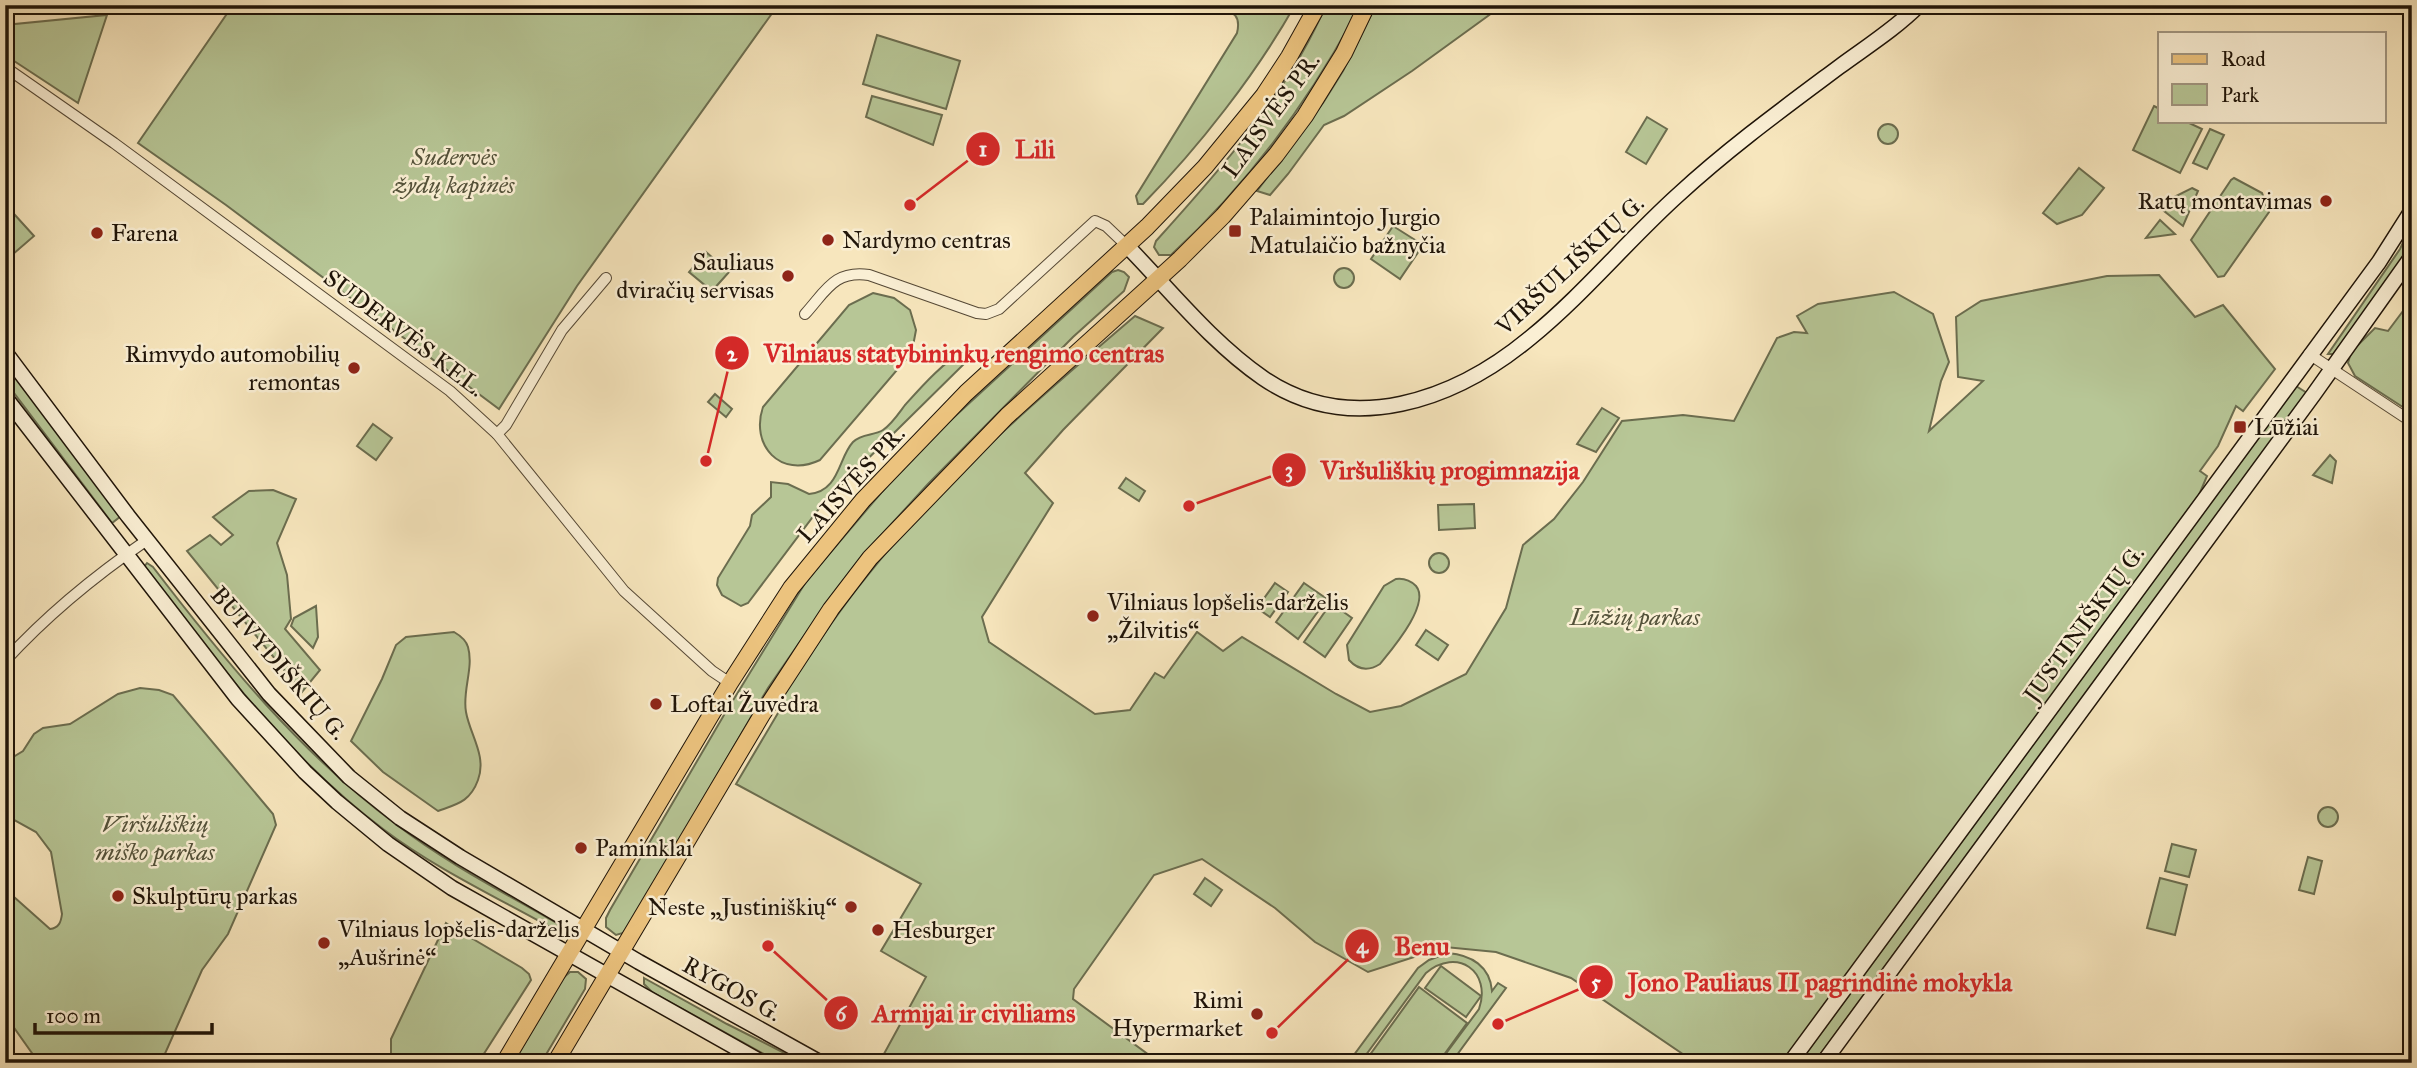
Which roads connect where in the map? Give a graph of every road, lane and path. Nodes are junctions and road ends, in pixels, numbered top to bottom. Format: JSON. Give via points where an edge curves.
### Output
{"nodes":[{"id":1,"x":1318,"y":5,"type":"edge"},
{"id":2,"x":1367,"y":5,"type":"edge"},
{"id":3,"x":1919,"y":5,"type":"edge"},
{"id":4,"x":5,"y":67,"type":"edge"},
{"id":5,"x":2412,"y":210,"type":"edge"},
{"id":6,"x":1127,"y":246,"type":"junction"},
{"id":7,"x":2412,"y":256,"type":"edge"},
{"id":8,"x":606,"y":278,"type":"dead end"},
{"id":9,"x":1158,"y":278,"type":"junction"},
{"id":10,"x":805,"y":314,"type":"dead end"},
{"id":11,"x":5,"y":352,"type":"edge"},
{"id":12,"x":2309,"y":354,"type":"junction"},
{"id":13,"x":2331,"y":369,"type":"junction"},
{"id":14,"x":5,"y":397,"type":"edge"},
{"id":15,"x":2412,"y":422,"type":"edge"},
{"id":16,"x":497,"y":434,"type":"junction"},
{"id":17,"x":147,"y":540,"type":"junction"},
{"id":18,"x":125,"y":555,"type":"junction"},
{"id":19,"x":5,"y":661,"type":"edge"},
{"id":20,"x":730,"y":683,"type":"junction"},
{"id":21,"x":583,"y":930,"type":"junction"},
{"id":22,"x":622,"y":952,"type":"junction"},
{"id":23,"x":568,"y":955,"type":"junction"},
{"id":24,"x":607,"y":976,"type":"junction"},
{"id":25,"x":504,"y":1063,"type":"edge"},
{"id":26,"x":555,"y":1063,"type":"edge"},
{"id":27,"x":763,"y":1063,"type":"edge"},
{"id":28,"x":821,"y":1063,"type":"edge"},
{"id":29,"x":1790,"y":1063,"type":"edge"},
{"id":30,"x":1823,"y":1063,"type":"edge"}],
"edges":[{"from":1,"to":6,"type":"main road","name":"LAISVĖS PR.","via":[[1289,57],[1239,128]]},
{"from":2,"to":9,"type":"main road","name":"LAISVĖS PR.","via":[[1331,75],[1276,155],[1223,216]]},
{"from":3,"to":9,"type":"main road","name":"VIRŠULIŠKIŲ G.","via":[[1723,155],[1529,340],[1473,376],[1419,400],[1360,410],[1317,402],[1278,387],[1217,340]]},
{"from":4,"to":16,"type":"street","name":"SUDERVĖS KEL.","via":[[362,324],[450,391]]},
{"from":5,"to":12,"type":"main road","name":"JUSTINIŠKIŲ G."},
{"from":6,"to":9,"type":"main road","name":"VIRŠULIŠKIŲ G."},
{"from":6,"to":10,"type":"street","via":[[1095,221],[993,312],[977,313],[859,274],[839,277]]},
{"from":6,"to":20,"type":"main road","name":"LAISVĖS PR.","via":[[967,393],[863,500],[791,589]]},
{"from":7,"to":13,"type":"main road","name":"JUSTINIŠKIŲ G."},
{"from":8,"to":16,"type":"street","via":[[562,330]]},
{"from":9,"to":22,"type":"main road","name":"LAISVĖS PR.","via":[[1007,416],[870,558],[763,713]]},
{"from":11,"to":17,"type":"main road","name":"BUIVYDIŠKIŲ G."},
{"from":12,"to":13,"type":"street"},
{"from":12,"to":29,"type":"main road","name":"JUSTINIŠKIŲ G."},
{"from":13,"to":15,"type":"street"},
{"from":13,"to":30,"type":"main road","name":"JUSTINIŠKIŲ G."},
{"from":14,"to":18,"type":"main road","name":"BUIVYDIŠKIŲ G."},
{"from":16,"to":20,"type":"street","name":"SUDERVĖS KEL.","via":[[624,591]]},
{"from":17,"to":18,"type":"street"},
{"from":17,"to":21,"type":"main road","name":"BUIVYDIŠKIŲ G.","via":[[269,694],[349,777],[400,818]]},
{"from":18,"to":19,"type":"street"},
{"from":18,"to":23,"type":"main road","name":"BUIVYDIŠKIŲ G.","via":[[238,699],[337,802],[387,844],[452,888]]},
{"from":20,"to":21,"type":"main road","name":"LAISVĖS PR."},
{"from":21,"to":22,"type":"main road","name":"BUIVYDIŠKIŲ G."},
{"from":21,"to":23,"type":"main road","name":"LAISVĖS PR."},
{"from":22,"to":24,"type":"main road","name":"LAISVĖS PR."},
{"from":22,"to":28,"type":"main road","name":"RYGOS G."},
{"from":23,"to":24,"type":"main road","name":"BUIVYDIŠKIŲ G."},
{"from":23,"to":25,"type":"main road","name":"LAISVĖS PR."},
{"from":24,"to":26,"type":"main road","name":"LAISVĖS PR."},
{"from":24,"to":27,"type":"main road","name":"RYGOS G."}]}
